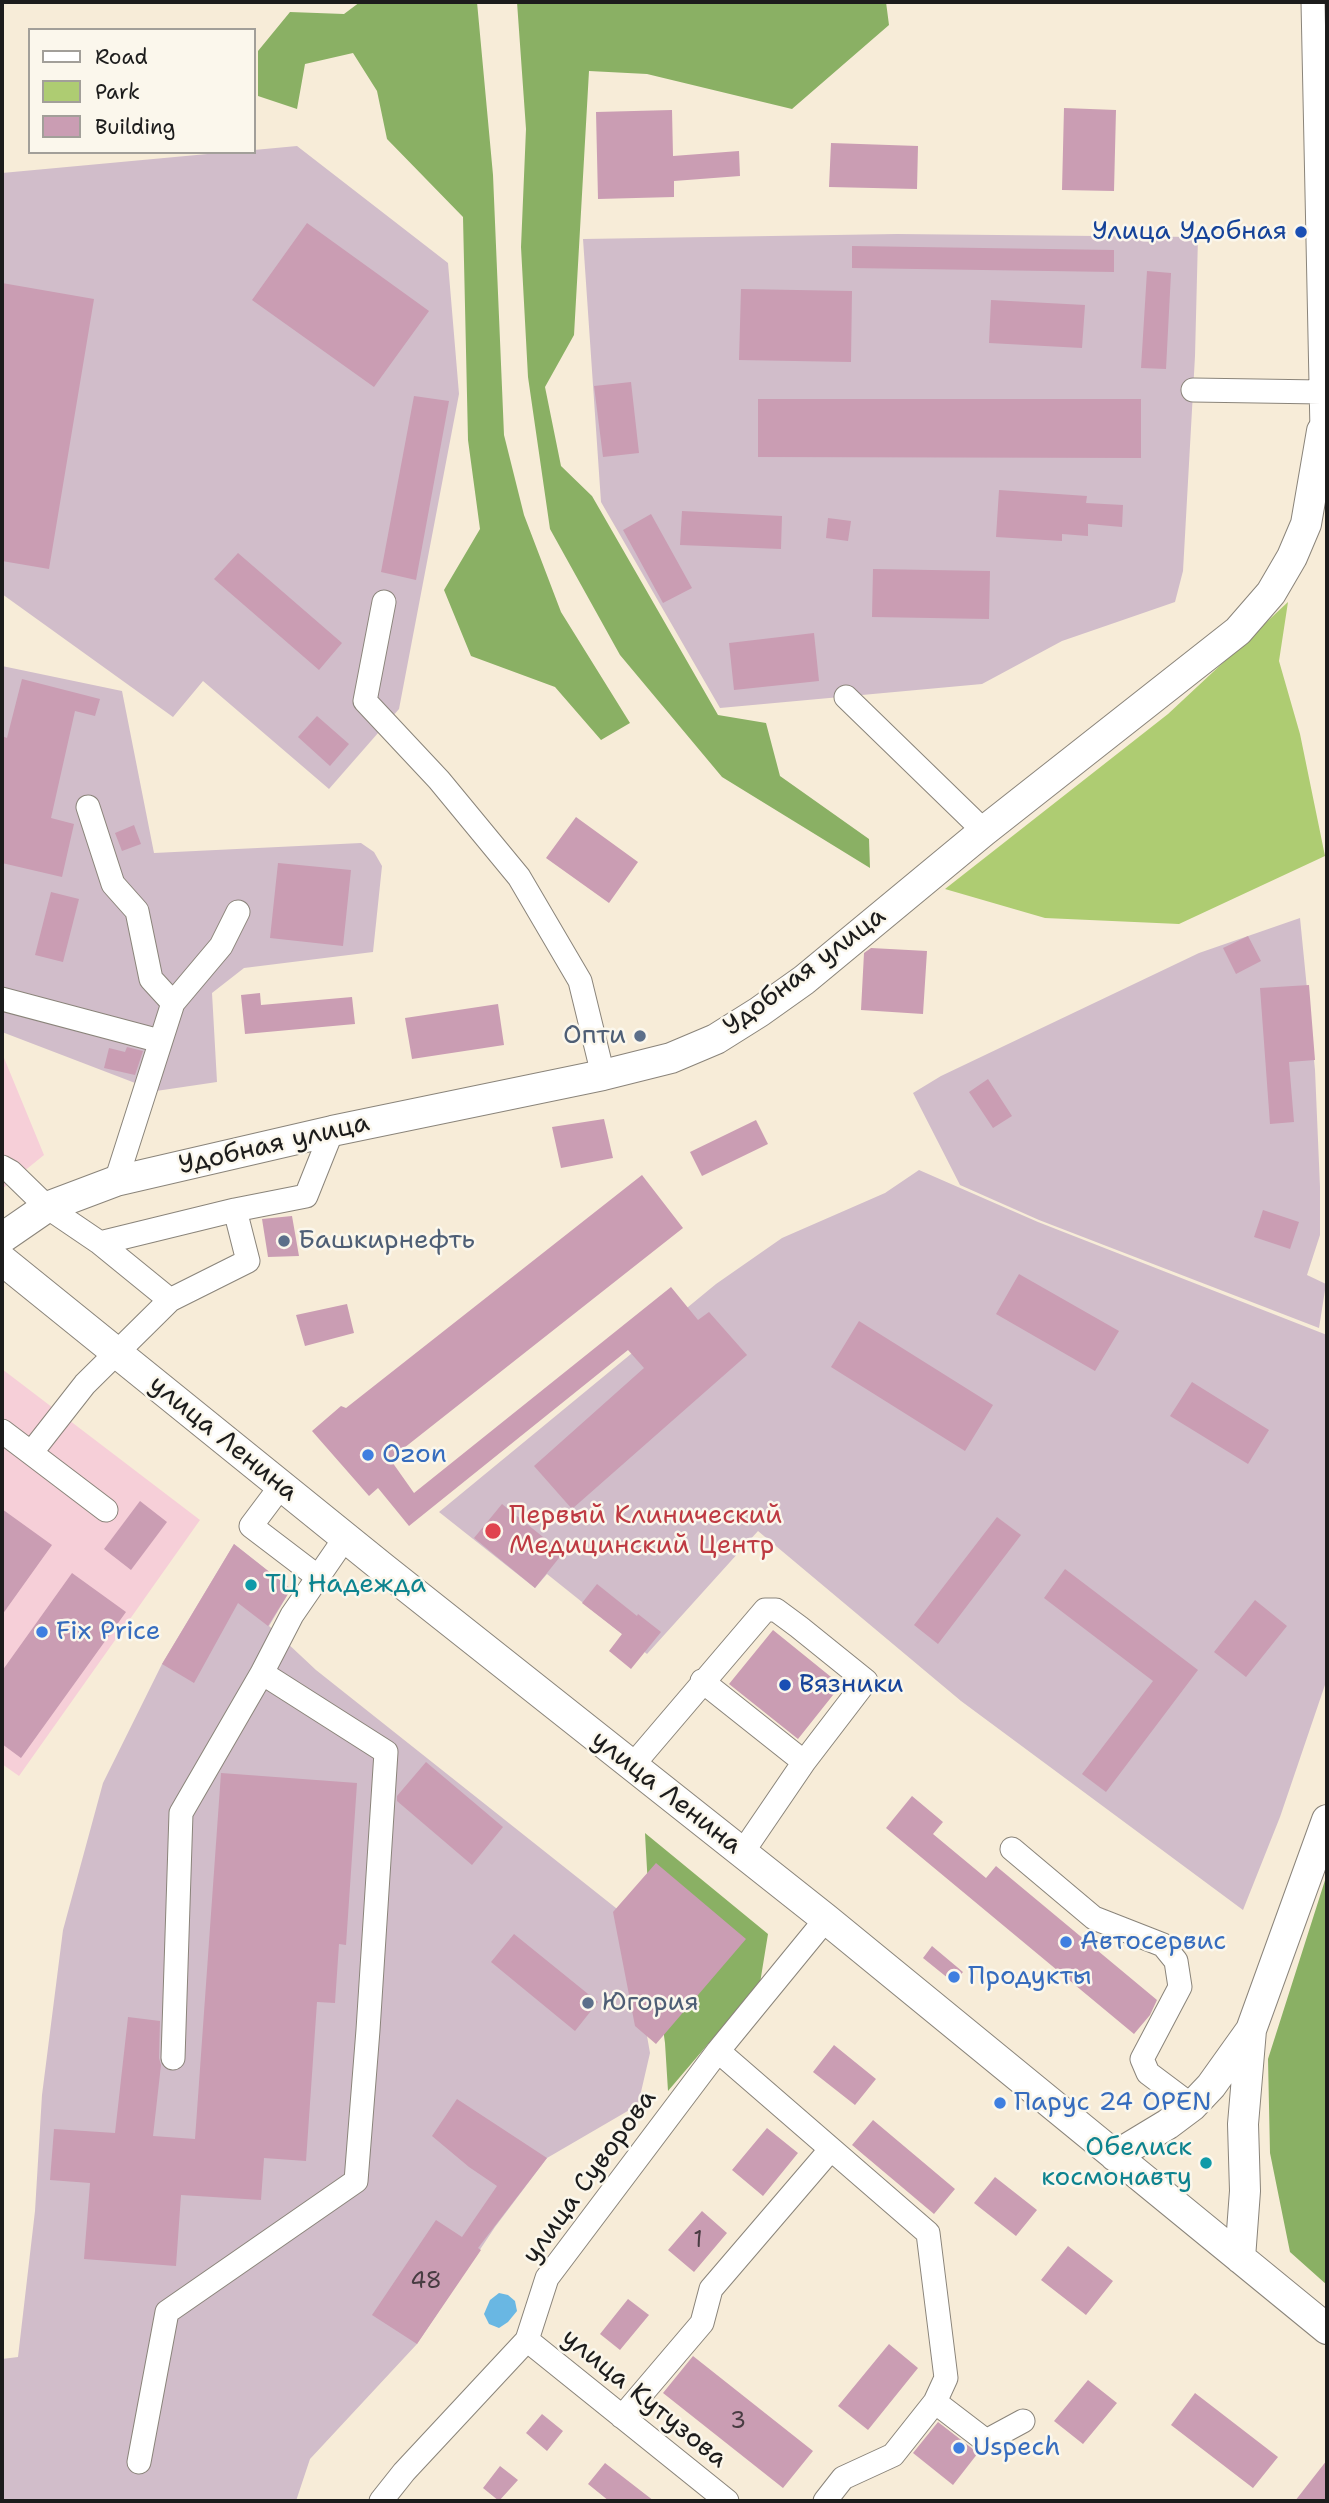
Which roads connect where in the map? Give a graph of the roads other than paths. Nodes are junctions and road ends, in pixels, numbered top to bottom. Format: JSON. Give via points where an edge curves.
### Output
{"nodes":[{"id":1,"x":1313,"y":2,"type":"edge"},
{"id":2,"x":1193,"y":390,"type":"dead end"},
{"id":3,"x":1321,"y":392,"type":"junction"},
{"id":4,"x":1324,"y":431,"type":"edge"},
{"id":5,"x":384,"y":602,"type":"dead end"},
{"id":6,"x":846,"y":696,"type":"dead end"},
{"id":7,"x":89,"y":807,"type":"dead end"},
{"id":8,"x":984,"y":831,"type":"junction"},
{"id":9,"x":239,"y":912,"type":"dead end"},
{"id":10,"x":2,"y":999,"type":"edge"},
{"id":11,"x":173,"y":1003,"type":"junction"},
{"id":12,"x":160,"y":1041,"type":"junction"},
{"id":13,"x":603,"y":1075,"type":"junction"},
{"id":14,"x":332,"y":1131,"type":"junction"},
{"id":15,"x":2,"y":1167,"type":"edge"},
{"id":16,"x":116,"y":1181,"type":"junction"},
{"id":17,"x":47,"y":1207,"type":"junction"},
{"id":18,"x":235,"y":1210,"type":"junction"},
{"id":19,"x":2,"y":1238,"type":"edge"},
{"id":20,"x":100,"y":1243,"type":"junction"},
{"id":21,"x":2,"y":1260,"type":"edge"},
{"id":22,"x":170,"y":1300,"type":"junction"},
{"id":23,"x":116,"y":1353,"type":"junction"},
{"id":24,"x":2,"y":1431,"type":"edge"},
{"id":25,"x":31,"y":1453,"type":"junction"},
{"id":26,"x":281,"y":1486,"type":"junction"},
{"id":27,"x":106,"y":1510,"type":"dead end"},
{"id":28,"x":345,"y":1538,"type":"junction"},
{"id":29,"x":318,"y":1577,"type":"junction"},
{"id":30,"x":262,"y":1673,"type":"junction"},
{"id":31,"x":702,"y":1681,"type":"junction"},
{"id":32,"x":804,"y":1762,"type":"junction"},
{"id":33,"x":632,"y":1766,"type":"junction"},
{"id":34,"x":1327,"y":1820,"type":"edge"},
{"id":35,"x":1012,"y":1849,"type":"dead end"},
{"id":36,"x":743,"y":1853,"type":"junction"},
{"id":37,"x":826,"y":1919,"type":"junction"},
{"id":38,"x":1251,"y":2030,"type":"junction"},
{"id":39,"x":718,"y":2051,"type":"junction"},
{"id":40,"x":173,"y":2058,"type":"dead end"},
{"id":41,"x":1192,"y":2106,"type":"junction"},
{"id":42,"x":1243,"y":2124,"type":"junction"},
{"id":43,"x":831,"y":2149,"type":"junction"},
{"id":44,"x":1115,"y":2156,"type":"junction"},
{"id":45,"x":1240,"y":2258,"type":"junction"},
{"id":46,"x":1327,"y":2329,"type":"edge"},
{"id":47,"x":527,"y":2340,"type":"junction"},
{"id":48,"x":935,"y":2402,"type":"junction"},
{"id":49,"x":622,"y":2417,"type":"junction"},
{"id":50,"x":1023,"y":2421,"type":"dead end"},
{"id":51,"x":139,"y":2462,"type":"dead end"},
{"id":52,"x":381,"y":2501,"type":"edge"},
{"id":53,"x":727,"y":2501,"type":"edge"},
{"id":54,"x":825,"y":2501,"type":"edge"}],
"edges":[{"from":1,"to":3,"type":"street"},
{"from":2,"to":3,"type":"street"},
{"from":3,"to":4,"type":"street"},
{"from":4,"to":8,"type":"main road","name":"Удобная улица","via":[[1306,524],[1271,593],[1238,631]]},
{"from":5,"to":13,"type":"street","via":[[365,701],[520,877],[580,981]]},
{"from":6,"to":8,"type":"street"},
{"from":7,"to":11,"type":"street","via":[[113,884],[137,911],[151,979]]},
{"from":8,"to":13,"type":"main road","name":"Удобная улица","via":[[759,1012],[716,1039],[671,1058]]},
{"from":9,"to":11,"type":"street","via":[[221,946]]},
{"from":10,"to":12,"type":"street"},
{"from":11,"to":12,"type":"street"},
{"from":12,"to":16,"type":"street"},
{"from":13,"to":14,"type":"main road","name":"Удобная улица"},
{"from":14,"to":16,"type":"main road","name":"Удобная улица"},
{"from":14,"to":18,"type":"street","via":[[306,1196]]},
{"from":15,"to":17,"type":"street"},
{"from":16,"to":17,"type":"main road","name":"Удобная улица"},
{"from":17,"to":19,"type":"main road","name":"Удобная улица"},
{"from":17,"to":20,"type":"street"},
{"from":18,"to":20,"type":"street"},
{"from":18,"to":22,"type":"street","via":[[248,1261]]},
{"from":20,"to":22,"type":"street"},
{"from":21,"to":23,"type":"main road","name":"улица Ленина"},
{"from":22,"to":23,"type":"street"},
{"from":23,"to":25,"type":"street","via":[[85,1384]]},
{"from":23,"to":26,"type":"main road","name":"улица Ленина"},
{"from":24,"to":25,"type":"street"},
{"from":25,"to":27,"type":"street"},
{"from":26,"to":28,"type":"main road","name":"улица Ленина"},
{"from":26,"to":29,"type":"street","via":[[251,1526]]},
{"from":28,"to":29,"type":"street"},
{"from":28,"to":33,"type":"main road","name":"улица Ленина"},
{"from":29,"to":30,"type":"street"},
{"from":30,"to":40,"type":"street","via":[[181,1813]]},
{"from":30,"to":51,"type":"street","via":[[386,1752],[356,2181],[167,2312]]},
{"from":31,"to":32,"type":"street"},
{"from":31,"to":32,"type":"street","via":[[765,1610],[776,1610],[799,1627],[866,1681]]},
{"from":31,"to":33,"type":"street"},
{"from":32,"to":36,"type":"street"},
{"from":33,"to":36,"type":"main road","name":"улица Ленина"},
{"from":34,"to":38,"type":"main road"},
{"from":35,"to":41,"type":"street","via":[[1094,1918],[1163,1945],[1176,1961],[1181,1987],[1142,2059],[1148,2073]]},
{"from":36,"to":37,"type":"main road","name":"улица Ленина"},
{"from":37,"to":39,"type":"street","name":"улица Суворова"},
{"from":37,"to":44,"type":"main road","name":"улица Ленина"},
{"from":38,"to":41,"type":"main road"},
{"from":38,"to":42,"type":"main road"},
{"from":39,"to":43,"type":"street"},
{"from":39,"to":47,"type":"street","name":"улица Суворова","via":[[547,2278]]},
{"from":41,"to":42,"type":"main road","via":[[1209,2102],[1224,2106]]},
{"from":41,"to":44,"type":"main road"},
{"from":42,"to":45,"type":"main road"},
{"from":43,"to":48,"type":"street","via":[[928,2233],[946,2378]]},
{"from":43,"to":49,"type":"street","via":[[711,2289],[702,2323]]},
{"from":44,"to":45,"type":"main road","name":"улица Ленина"},
{"from":45,"to":46,"type":"main road","name":"улица Ленина"},
{"from":47,"to":49,"type":"street","name":"улица Кутузова"},
{"from":47,"to":52,"type":"street","name":"улица Суворова"},
{"from":48,"to":50,"type":"street","via":[[986,2441]]},
{"from":48,"to":54,"type":"street","via":[[893,2455],[843,2478]]},
{"from":49,"to":53,"type":"street","name":"улица Кутузова"}]}
